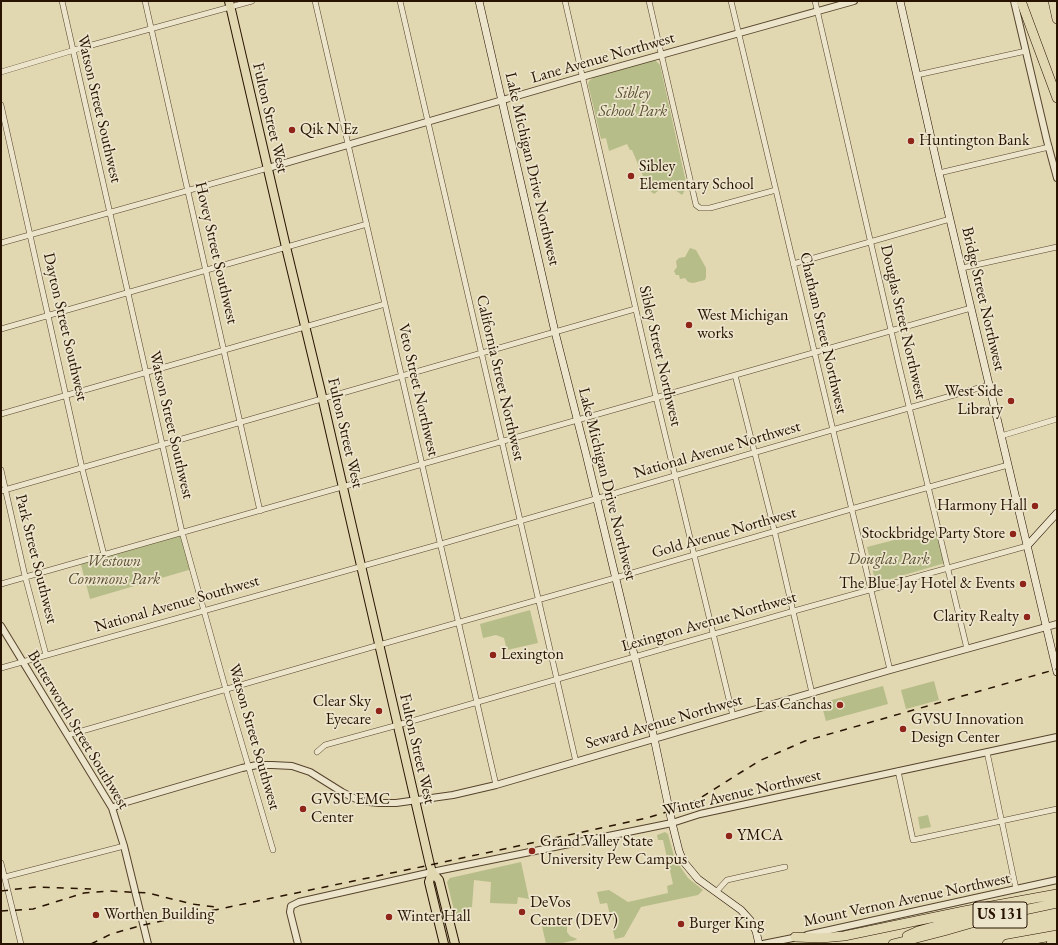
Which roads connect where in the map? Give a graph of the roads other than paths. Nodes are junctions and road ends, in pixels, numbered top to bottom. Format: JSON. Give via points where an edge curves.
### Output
{"nodes":[{"id":1,"x":62,"y":1,"type":"edge"},
{"id":2,"x":145,"y":1,"type":"edge"},
{"id":3,"x":252,"y":1,"type":"edge"},
{"id":4,"x":315,"y":1,"type":"edge"},
{"id":5,"x":400,"y":1,"type":"edge"},
{"id":6,"x":479,"y":1,"type":"edge"},
{"id":7,"x":565,"y":1,"type":"edge"},
{"id":8,"x":649,"y":1,"type":"edge"},
{"id":9,"x":731,"y":1,"type":"edge"},
{"id":10,"x":815,"y":1,"type":"edge"},
{"id":11,"x":854,"y":1,"type":"edge"},
{"id":12,"x":900,"y":1,"type":"edge"},
{"id":13,"x":1014,"y":1,"type":"edge"},
{"id":14,"x":1021,"y":1,"type":"edge"},
{"id":15,"x":1053,"y":1,"type":"edge"},
{"id":16,"x":230,"y":4,"type":"edge"},
{"id":17,"x":818,"y":12,"type":"junction"},
{"id":18,"x":1057,"y":19,"type":"edge"},
{"id":19,"x":152,"y":29,"type":"junction"},
{"id":20,"x":738,"y":34,"type":"junction"},
{"id":21,"x":73,"y":51,"type":"junction"},
{"id":22,"x":1026,"y":51,"type":"junction"},
{"id":23,"x":661,"y":55,"type":"junction"},
{"id":24,"x":1,"y":72,"type":"edge"},
{"id":25,"x":917,"y":75,"type":"junction"},
{"id":26,"x":582,"y":77,"type":"junction"},
{"id":27,"x":1057,"y":98,"type":"edge"},
{"id":28,"x":502,"y":100,"type":"junction"},
{"id":29,"x":1,"y":105,"type":"edge"},
{"id":30,"x":428,"y":122,"type":"junction"},
{"id":31,"x":348,"y":144,"type":"junction"},
{"id":32,"x":1049,"y":147,"type":"junction"},
{"id":33,"x":268,"y":168,"type":"junction"},
{"id":34,"x":939,"y":173,"type":"junction"},
{"id":35,"x":1057,"y":178,"type":"edge"},
{"id":36,"x":188,"y":190,"type":"junction"},
{"id":37,"x":776,"y":190,"type":"junction"},
{"id":38,"x":109,"y":212,"type":"junction"},
{"id":39,"x":950,"y":219,"type":"junction"},
{"id":40,"x":367,"y":224,"type":"junction"},
{"id":41,"x":31,"y":235,"type":"junction"},
{"id":42,"x":871,"y":242,"type":"junction"},
{"id":43,"x":1,"y":243,"type":"edge"},
{"id":44,"x":286,"y":247,"type":"junction"},
{"id":45,"x":1057,"y":247,"type":"edge"},
{"id":46,"x":793,"y":264,"type":"junction"},
{"id":47,"x":962,"y":268,"type":"junction"},
{"id":48,"x":206,"y":270,"type":"junction"},
{"id":49,"x":128,"y":293,"type":"junction"},
{"id":50,"x":385,"y":304,"type":"junction"},
{"id":51,"x":971,"y":308,"type":"junction"},
{"id":52,"x":636,"y":309,"type":"junction"},
{"id":53,"x":49,"y":315,"type":"junction"},
{"id":54,"x":304,"y":327,"type":"junction"},
{"id":55,"x":1,"y":329,"type":"edge"},
{"id":56,"x":892,"y":330,"type":"junction"},
{"id":57,"x":555,"y":332,"type":"junction"},
{"id":58,"x":224,"y":350,"type":"junction"},
{"id":59,"x":814,"y":352,"type":"junction"},
{"id":60,"x":481,"y":354,"type":"junction"},
{"id":61,"x":147,"y":372,"type":"junction"},
{"id":62,"x":735,"y":375,"type":"junction"},
{"id":63,"x":402,"y":376,"type":"junction"},
{"id":64,"x":989,"y":385,"type":"junction"},
{"id":65,"x":67,"y":395,"type":"junction"},
{"id":66,"x":656,"y":397,"type":"junction"},
{"id":67,"x":322,"y":399,"type":"junction"},
{"id":68,"x":910,"y":408,"type":"junction"},
{"id":69,"x":1,"y":414,"type":"edge"},
{"id":70,"x":577,"y":420,"type":"junction"},
{"id":71,"x":1057,"y":420,"type":"edge"},
{"id":72,"x":240,"y":422,"type":"junction"},
{"id":73,"x":832,"y":430,"type":"junction"},
{"id":74,"x":1001,"y":436,"type":"junction"},
{"id":75,"x":502,"y":441,"type":"junction"},
{"id":76,"x":162,"y":445,"type":"junction"},
{"id":77,"x":755,"y":452,"type":"junction"},
{"id":78,"x":422,"y":465,"type":"junction"},
{"id":79,"x":1008,"y":466,"type":"junction"},
{"id":80,"x":82,"y":468,"type":"junction"},
{"id":81,"x":1,"y":470,"type":"edge"},
{"id":82,"x":675,"y":476,"type":"junction"},
{"id":83,"x":343,"y":487,"type":"junction"},
{"id":84,"x":929,"y":488,"type":"junction"},
{"id":85,"x":3,"y":490,"type":"edge"},
{"id":86,"x":597,"y":498,"type":"junction"},
{"id":87,"x":851,"y":509,"type":"junction"},
{"id":88,"x":260,"y":511,"type":"junction"},
{"id":89,"x":1057,"y":514,"type":"edge"},
{"id":90,"x":520,"y":521,"type":"junction"},
{"id":91,"x":182,"y":532,"type":"junction"},
{"id":92,"x":774,"y":532,"type":"junction"},
{"id":93,"x":440,"y":544,"type":"junction"},
{"id":94,"x":1027,"y":546,"type":"junction"},
{"id":95,"x":104,"y":555,"type":"junction"},
{"id":96,"x":694,"y":555,"type":"junction"},
{"id":97,"x":361,"y":566,"type":"junction"},
{"id":98,"x":947,"y":568,"type":"junction"},
{"id":99,"x":25,"y":576,"type":"junction"},
{"id":100,"x":615,"y":578,"type":"junction"},
{"id":101,"x":1,"y":584,"type":"edge"},
{"id":102,"x":871,"y":590,"type":"junction"},
{"id":103,"x":538,"y":600,"type":"junction"},
{"id":104,"x":204,"y":611,"type":"junction"},
{"id":105,"x":794,"y":611,"type":"junction"},
{"id":106,"x":459,"y":623,"type":"junction"},
{"id":107,"x":1057,"y":624,"type":"edge"},
{"id":108,"x":1,"y":626,"type":"edge"},
{"id":109,"x":1046,"y":627,"type":"junction"},
{"id":110,"x":713,"y":635,"type":"junction"},
{"id":111,"x":379,"y":645,"type":"junction"},
{"id":112,"x":967,"y":649,"type":"junction"},
{"id":113,"x":46,"y":655,"type":"junction"},
{"id":114,"x":634,"y":657,"type":"junction"},
{"id":115,"x":22,"y":662,"type":"junction"},
{"id":116,"x":1,"y":668,"type":"edge"},
{"id":117,"x":890,"y":670,"type":"junction"},
{"id":118,"x":1057,"y":672,"type":"edge"},
{"id":119,"x":557,"y":679,"type":"junction"},
{"id":120,"x":226,"y":690,"type":"junction"},
{"id":121,"x":812,"y":693,"type":"junction"},
{"id":122,"x":477,"y":702,"type":"junction"},
{"id":123,"x":733,"y":716,"type":"junction"},
{"id":124,"x":398,"y":725,"type":"junction"},
{"id":125,"x":68,"y":735,"type":"junction"},
{"id":126,"x":1057,"y":737,"type":"edge"},
{"id":127,"x":654,"y":738,"type":"junction"},
{"id":128,"x":317,"y":752,"type":"dead end"},
{"id":129,"x":987,"y":752,"type":"junction"},
{"id":130,"x":576,"y":762,"type":"junction"},
{"id":131,"x":249,"y":766,"type":"junction"},
{"id":132,"x":898,"y":771,"type":"junction"},
{"id":133,"x":496,"y":784,"type":"junction"},
{"id":134,"x":415,"y":801,"type":"junction"},
{"id":135,"x":112,"y":808,"type":"junction"},
{"id":136,"x":1057,"y":809,"type":"edge"},
{"id":137,"x":1002,"y":820,"type":"junction"},
{"id":138,"x":672,"y":823,"type":"junction"},
{"id":139,"x":124,"y":846,"type":"junction"},
{"id":140,"x":273,"y":850,"type":"dead end"},
{"id":141,"x":1,"y":864,"type":"edge"},
{"id":142,"x":785,"y":867,"type":"dead end"},
{"id":143,"x":432,"y":872,"type":"junction"},
{"id":144,"x":5,"y":877,"type":"junction"},
{"id":145,"x":1057,"y":880,"type":"edge"},
{"id":146,"x":1016,"y":889,"type":"junction"},
{"id":147,"x":716,"y":892,"type":"junction"},
{"id":148,"x":1057,"y":894,"type":"edge"},
{"id":149,"x":1026,"y":900,"type":"junction"},
{"id":150,"x":1057,"y":903,"type":"edge"},
{"id":151,"x":1057,"y":935,"type":"edge"},
{"id":152,"x":795,"y":938,"type":"junction"},
{"id":153,"x":1057,"y":942,"type":"edge"},
{"id":154,"x":21,"y":944,"type":"edge"},
{"id":155,"x":148,"y":944,"type":"edge"},
{"id":156,"x":298,"y":944,"type":"edge"},
{"id":157,"x":444,"y":944,"type":"edge"},
{"id":158,"x":455,"y":944,"type":"edge"},
{"id":159,"x":759,"y":944,"type":"edge"},
{"id":160,"x":763,"y":944,"type":"edge"},
{"id":161,"x":892,"y":944,"type":"edge"},
{"id":162,"x":1007,"y":944,"type":"edge"},
{"id":163,"x":1051,"y":944,"type":"edge"}],
"edges":[{"from":1,"to":21,"type":"street","name":"Watson Street Southwest"},
{"from":2,"to":19,"type":"street","name":"Hovey Street Southwest"},
{"from":3,"to":16,"type":"street"},
{"from":4,"to":31,"type":"street","name":"Veto Street Northwest"},
{"from":5,"to":30,"type":"street","name":"California Street Northwest"},
{"from":6,"to":28,"type":"main road","name":"Lake Michigan Drive Northwest"},
{"from":7,"to":26,"type":"street","name":"Sibley Street Northwest"},
{"from":8,"to":23,"type":"street"},
{"from":9,"to":20,"type":"street","name":"Chatham Street Northwest"},
{"from":10,"to":17,"type":"street","name":"Douglas Street Northwest"},
{"from":11,"to":17,"type":"street","name":"Lane Avenue Northwest"},
{"from":12,"to":25,"type":"main road","name":"Bridge Street Northwest"},
{"from":13,"to":22,"type":"street"},
{"from":14,"to":27,"type":"highway"},
{"from":15,"to":18,"type":"highway"},
{"from":16,"to":19,"type":"street"},
{"from":16,"to":33,"type":"main road","name":"Fulton Street West"},
{"from":17,"to":20,"type":"street","name":"Lane Avenue Northwest"},
{"from":17,"to":42,"type":"street","name":"Douglas Street Northwest"},
{"from":19,"to":21,"type":"street"},
{"from":19,"to":36,"type":"street","name":"Hovey Street Southwest"},
{"from":20,"to":23,"type":"street","name":"Lane Avenue Northwest"},
{"from":20,"to":37,"type":"street","name":"Chatham Street Northwest"},
{"from":21,"to":24,"type":"street"},
{"from":21,"to":38,"type":"street","name":"Watson Street Southwest"},
{"from":22,"to":25,"type":"street"},
{"from":22,"to":32,"type":"street"},
{"from":23,"to":26,"type":"street","name":"Lane Avenue Northwest"},
{"from":23,"to":37,"type":"street","via":[[693,198],[697,206],[710,208]]},
{"from":25,"to":34,"type":"main road","name":"Bridge Street Northwest"},
{"from":26,"to":28,"type":"street","name":"Lane Avenue Northwest"},
{"from":26,"to":52,"type":"street","name":"Sibley Street Northwest"},
{"from":28,"to":30,"type":"street","name":"Lane Avenue Northwest"},
{"from":28,"to":57,"type":"main road","name":"Lake Michigan Drive Northwest"},
{"from":29,"to":41,"type":"street","name":"Dayton Street Southwest"},
{"from":30,"to":31,"type":"street","name":"Lane Avenue Northwest"},
{"from":30,"to":60,"type":"street","name":"California Street Northwest"},
{"from":31,"to":33,"type":"street","name":"Lane Avenue Northwest"},
{"from":31,"to":40,"type":"street","name":"Veto Street Northwest"},
{"from":32,"to":34,"type":"street"},
{"from":32,"to":35,"type":"street"},
{"from":33,"to":36,"type":"street"},
{"from":33,"to":44,"type":"main road","name":"Fulton Street West"},
{"from":34,"to":39,"type":"main road","name":"Bridge Street Northwest"},
{"from":36,"to":38,"type":"street"},
{"from":36,"to":48,"type":"street","name":"Hovey Street Southwest"},
{"from":37,"to":46,"type":"street","name":"Chatham Street Northwest"},
{"from":38,"to":41,"type":"street"},
{"from":38,"to":49,"type":"street","name":"Watson Street Southwest"},
{"from":39,"to":42,"type":"street"},
{"from":39,"to":47,"type":"main road","name":"Bridge Street Northwest"},
{"from":40,"to":44,"type":"street"},
{"from":40,"to":50,"type":"street","name":"Veto Street Northwest"},
{"from":41,"to":43,"type":"street"},
{"from":41,"to":53,"type":"street","name":"Dayton Street Southwest"},
{"from":42,"to":46,"type":"street"},
{"from":42,"to":56,"type":"street","name":"Douglas Street Northwest"},
{"from":44,"to":48,"type":"street"},
{"from":44,"to":54,"type":"main road","name":"Fulton Street West"},
{"from":45,"to":47,"type":"street"},
{"from":46,"to":59,"type":"street","name":"Chatham Street Northwest"},
{"from":47,"to":51,"type":"main road","name":"Bridge Street Northwest"},
{"from":48,"to":49,"type":"street"},
{"from":48,"to":58,"type":"street","name":"Hovey Street Southwest"},
{"from":49,"to":53,"type":"street"},
{"from":49,"to":61,"type":"street","name":"Watson Street Southwest"},
{"from":50,"to":54,"type":"street"},
{"from":50,"to":63,"type":"street","name":"Veto Street Northwest"},
{"from":51,"to":56,"type":"street"},
{"from":51,"to":64,"type":"main road","name":"Bridge Street Northwest"},
{"from":52,"to":57,"type":"street"},
{"from":52,"to":66,"type":"street","name":"Sibley Street Northwest"},
{"from":53,"to":55,"type":"street"},
{"from":53,"to":65,"type":"street","name":"Dayton Street Southwest"},
{"from":54,"to":58,"type":"street"},
{"from":54,"to":67,"type":"main road","name":"Fulton Street West"},
{"from":56,"to":59,"type":"street"},
{"from":56,"to":68,"type":"street","name":"Douglas Street Northwest"},
{"from":57,"to":60,"type":"street"},
{"from":57,"to":70,"type":"main road","name":"Lake Michigan Drive Northwest"},
{"from":58,"to":61,"type":"street"},
{"from":58,"to":72,"type":"street","name":"Hovey Street Southwest"},
{"from":59,"to":62,"type":"street"},
{"from":59,"to":73,"type":"street","name":"Chatham Street Northwest"},
{"from":60,"to":63,"type":"street"},
{"from":60,"to":75,"type":"street","name":"California Street Northwest"},
{"from":61,"to":65,"type":"street"},
{"from":61,"to":76,"type":"street","name":"Watson Street Southwest"},
{"from":62,"to":66,"type":"street"},
{"from":62,"to":77,"type":"street"},
{"from":63,"to":67,"type":"street"},
{"from":63,"to":78,"type":"street","name":"Veto Street Northwest"},
{"from":64,"to":68,"type":"street","name":"National Avenue Northwest"},
{"from":64,"to":74,"type":"main road","name":"Bridge Street Northwest"},
{"from":65,"to":69,"type":"street"},
{"from":65,"to":80,"type":"street","name":"Dayton Street Southwest"},
{"from":66,"to":70,"type":"street"},
{"from":66,"to":82,"type":"street","name":"Sibley Street Northwest"},
{"from":67,"to":72,"type":"street"},
{"from":67,"to":83,"type":"main road","name":"Fulton Street West"},
{"from":68,"to":73,"type":"street","name":"National Avenue Northwest"},
{"from":68,"to":84,"type":"street","name":"Douglas Street Northwest"},
{"from":70,"to":75,"type":"street"},
{"from":70,"to":86,"type":"main road","name":"Lake Michigan Drive Northwest"},
{"from":71,"to":74,"type":"street"},
{"from":72,"to":76,"type":"street"},
{"from":72,"to":88,"type":"street","name":"Hovey Street Southwest"},
{"from":73,"to":77,"type":"street","name":"National Avenue Northwest"},
{"from":73,"to":87,"type":"street","name":"Chatham Street Northwest"},
{"from":74,"to":79,"type":"main road","name":"Bridge Street Northwest"},
{"from":75,"to":78,"type":"street"},
{"from":75,"to":90,"type":"street","name":"California Street Northwest"},
{"from":76,"to":80,"type":"street"},
{"from":76,"to":91,"type":"street","name":"Watson Street Southwest"},
{"from":77,"to":82,"type":"street","name":"National Avenue Northwest"},
{"from":77,"to":92,"type":"street"},
{"from":78,"to":83,"type":"street"},
{"from":78,"to":93,"type":"street","name":"Veto Street Northwest"},
{"from":79,"to":84,"type":"street","name":"Gold Avenue Northwest"},
{"from":79,"to":94,"type":"main road","name":"Bridge Street Northwest"},
{"from":80,"to":85,"type":"street"},
{"from":80,"to":95,"type":"street","name":"Dayton Street Southwest"},
{"from":81,"to":85,"type":"street","name":"Park Street Southwest"},
{"from":82,"to":86,"type":"street","name":"National Avenue Northwest"},
{"from":82,"to":96,"type":"street","name":"Sibley Street Northwest"},
{"from":83,"to":88,"type":"street"},
{"from":83,"to":97,"type":"main road","name":"Fulton Street West"},
{"from":84,"to":87,"type":"street","name":"Gold Avenue Northwest"},
{"from":84,"to":98,"type":"street","name":"Douglas Street Northwest"},
{"from":85,"to":99,"type":"street","name":"Park Street Southwest"},
{"from":86,"to":90,"type":"street","name":"National Avenue Northwest"},
{"from":86,"to":100,"type":"main road","name":"Lake Michigan Drive Northwest"},
{"from":87,"to":92,"type":"street","name":"Gold Avenue Northwest"},
{"from":87,"to":102,"type":"street","name":"Chatham Street Northwest"},
{"from":88,"to":91,"type":"street"},
{"from":89,"to":94,"type":"main road"},
{"from":90,"to":93,"type":"street","name":"National Avenue Northwest"},
{"from":90,"to":103,"type":"street","name":"California Street Northwest"},
{"from":91,"to":95,"type":"street"},
{"from":91,"to":104,"type":"street","name":"Watson Street Southwest"},
{"from":92,"to":96,"type":"street","name":"Gold Avenue Northwest"},
{"from":92,"to":105,"type":"street"},
{"from":93,"to":97,"type":"street","name":"National Avenue Northwest"},
{"from":93,"to":106,"type":"street","name":"Veto Street Northwest"},
{"from":94,"to":98,"type":"street","name":"Lexington Avenue Northwest"},
{"from":94,"to":109,"type":"main road","name":"Bridge Street Northwest"},
{"from":95,"to":99,"type":"street"},
{"from":96,"to":100,"type":"street","name":"Gold Avenue Northwest"},
{"from":96,"to":110,"type":"street","name":"Sibley Street Northwest"},
{"from":97,"to":104,"type":"street","name":"National Avenue Southwest"},
{"from":97,"to":111,"type":"main road","name":"Fulton Street West"},
{"from":98,"to":102,"type":"street","name":"Lexington Avenue Northwest"},
{"from":98,"to":112,"type":"street","name":"Douglas Street Northwest"},
{"from":99,"to":101,"type":"street"},
{"from":99,"to":113,"type":"street","name":"Park Street Southwest"},
{"from":100,"to":103,"type":"street","name":"Gold Avenue Northwest"},
{"from":100,"to":114,"type":"main road","name":"Lake Michigan Drive Northwest"},
{"from":102,"to":105,"type":"street","name":"Lexington Avenue Northwest"},
{"from":102,"to":117,"type":"street","name":"Chatham Street Northwest"},
{"from":103,"to":106,"type":"street","name":"Gold Avenue Northwest"},
{"from":103,"to":119,"type":"street","name":"California Street Northwest"},
{"from":104,"to":113,"type":"street","name":"National Avenue Southwest"},
{"from":104,"to":120,"type":"street","name":"Watson Street Southwest"},
{"from":105,"to":110,"type":"street","name":"Lexington Avenue Northwest"},
{"from":105,"to":121,"type":"street"},
{"from":106,"to":111,"type":"street","name":"Gold Avenue Northwest"},
{"from":106,"to":122,"type":"street","name":"Veto Street Northwest"},
{"from":107,"to":109,"type":"street","name":"Seward Avenue Northwest"},
{"from":108,"to":115,"type":"street","name":"Butterworth Street Southwest"},
{"from":109,"to":112,"type":"street","name":"Seward Avenue Northwest"},
{"from":109,"to":118,"type":"main road","name":"Bridge Street Northwest"},
{"from":110,"to":114,"type":"street","name":"Lexington Avenue Northwest"},
{"from":110,"to":123,"type":"street","name":"Sibley Street Northwest"},
{"from":111,"to":120,"type":"street","name":"Gold Avenue Northwest"},
{"from":111,"to":124,"type":"main road","name":"Fulton Street West"},
{"from":112,"to":117,"type":"street","name":"Seward Avenue Northwest"},
{"from":113,"to":115,"type":"street","name":"National Avenue Southwest"},
{"from":114,"to":119,"type":"street","name":"Lexington Avenue Northwest"},
{"from":114,"to":127,"type":"main road","name":"Lake Michigan Drive Northwest"},
{"from":115,"to":116,"type":"street","name":"National Avenue Southwest"},
{"from":115,"to":125,"type":"street","name":"Butterworth Street Southwest"},
{"from":117,"to":121,"type":"street","name":"Seward Avenue Northwest"},
{"from":119,"to":122,"type":"street","name":"Lexington Avenue Northwest"},
{"from":119,"to":130,"type":"street","name":"California Street Northwest"},
{"from":120,"to":125,"type":"street","name":"Gold Avenue Northwest"},
{"from":120,"to":131,"type":"street","name":"Watson Street Southwest"},
{"from":121,"to":123,"type":"street","name":"Seward Avenue Northwest"},
{"from":122,"to":124,"type":"street","name":"Lexington Avenue Northwest"},
{"from":122,"to":133,"type":"street","name":"Veto Street Northwest"},
{"from":123,"to":127,"type":"street","name":"Seward Avenue Northwest"},
{"from":124,"to":128,"type":"street","name":"Lexington Avenue Northwest","via":[[325,745]]},
{"from":124,"to":134,"type":"main road","name":"Fulton Street West"},
{"from":125,"to":135,"type":"street","name":"Butterworth Street Southwest"},
{"from":126,"to":129,"type":"street","name":"Winter Avenue Northwest"},
{"from":127,"to":130,"type":"street","name":"Seward Avenue Northwest"},
{"from":127,"to":138,"type":"main road","name":"Lake Michigan Drive Northwest"},
{"from":129,"to":132,"type":"street","name":"Winter Avenue Northwest"},
{"from":129,"to":137,"type":"street"},
{"from":130,"to":133,"type":"street","name":"Seward Avenue Northwest"},
{"from":131,"to":134,"type":"street","name":"Seward Avenue Northwest","via":[[292,766],[310,772],[360,801]]},
{"from":131,"to":135,"type":"street","name":"Seward Avenue Northwest"},
{"from":131,"to":140,"type":"street","name":"Watson Street Southwest"},
{"from":132,"to":137,"type":"street","via":[[913,840]]},
{"from":132,"to":138,"type":"street","name":"Winter Avenue Northwest","via":[[700,814]]},
{"from":133,"to":134,"type":"street","name":"Seward Avenue Northwest","via":[[453,796]]},
{"from":134,"to":143,"type":"main road","name":"Fulton Street West"},
{"from":135,"to":139,"type":"street","name":"Butterworth Street Southwest"},
{"from":136,"to":137,"type":"street"},
{"from":137,"to":146,"type":"street"},
{"from":138,"to":143,"type":"street","name":"Winter Avenue Northwest"},
{"from":138,"to":147,"type":"main road","name":"Lake Michigan Drive Northwest","via":[[683,861],[698,879]]},
{"from":139,"to":144,"type":"street"},
{"from":139,"to":155,"type":"street","name":"Butterworth Street Southwest"},
{"from":141,"to":144,"type":"street"},
{"from":142,"to":147,"type":"street","via":[[727,880]]},
{"from":143,"to":156,"type":"street","name":"Winter Avenue Northwest","via":[[299,902],[291,906],[290,912]]},
{"from":143,"to":157,"type":"main road","name":"Fulton Street West","via":[[429,882]]},
{"from":143,"to":158,"type":"main road","name":"Fulton Street West","via":[[439,880]]},
{"from":144,"to":154,"type":"street"},
{"from":145,"to":146,"type":"street","name":"Mount Vernon Avenue Northwest"},
{"from":146,"to":152,"type":"street","name":"Mount Vernon Avenue Northwest"},
{"from":147,"to":159,"type":"main road","name":"Lake Michigan Drive Northwest","via":[[750,920]]},
{"from":148,"to":149,"type":"highway"},
{"from":149,"to":152,"type":"highway","via":[[844,936]]},
{"from":149,"to":161,"type":"highway","via":[[918,931]]},
{"from":150,"to":161,"type":"highway","number":"US 131","via":[[996,916]]},
{"from":151,"to":162,"type":"highway","number":"US 131"},
{"from":152,"to":160,"type":"street","name":"Mount Vernon Avenue Northwest"},
{"from":153,"to":163,"type":"highway"}]}
